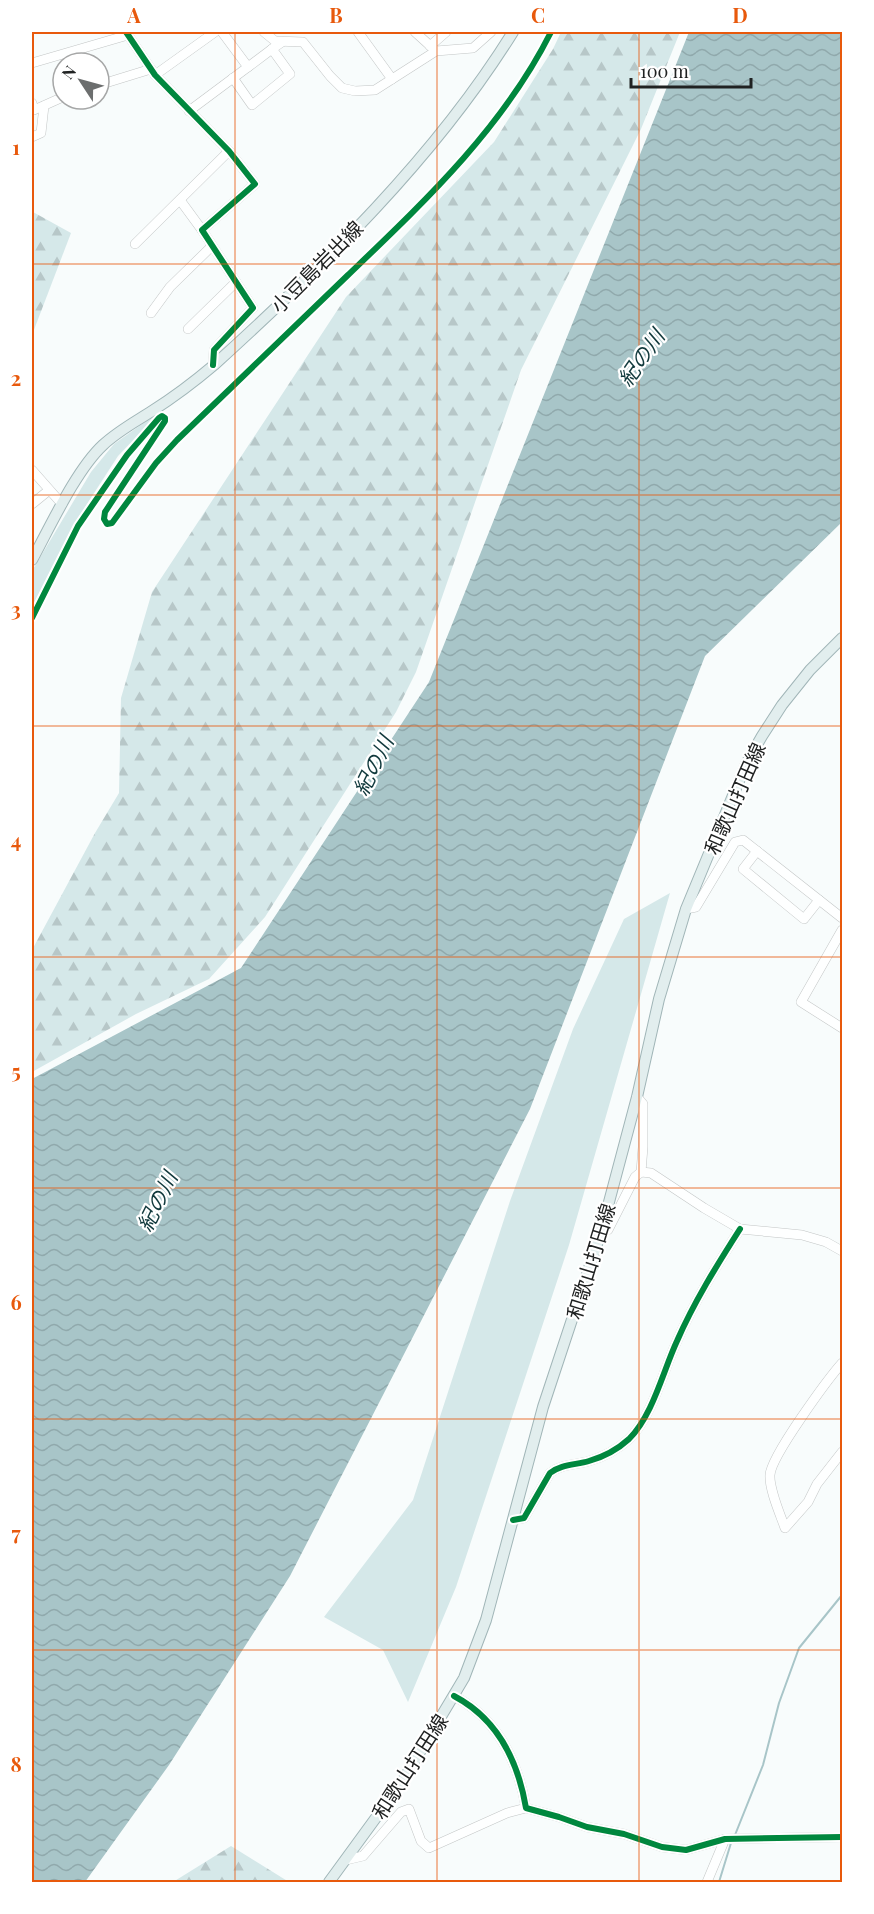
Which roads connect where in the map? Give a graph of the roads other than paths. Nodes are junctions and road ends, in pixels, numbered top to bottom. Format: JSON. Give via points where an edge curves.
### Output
{"nodes":[{"id":1,"x":215,"y":32,"type":"edge"},
{"id":2,"x":222,"y":32,"type":"edge"},
{"id":3,"x":264,"y":32,"type":"edge"},
{"id":4,"x":358,"y":32,"type":"edge"},
{"id":5,"x":415,"y":32,"type":"edge"},
{"id":6,"x":446,"y":32,"type":"edge"},
{"id":7,"x":491,"y":32,"type":"edge"},
{"id":8,"x":513,"y":32,"type":"edge"},
{"id":9,"x":127,"y":33,"type":"edge"},
{"id":10,"x":282,"y":42,"type":"junction"},
{"id":11,"x":272,"y":49,"type":"junction"},
{"id":12,"x":434,"y":49,"type":"junction"},
{"id":13,"x":32,"y":63,"type":"edge"},
{"id":14,"x":248,"y":67,"type":"junction"},
{"id":15,"x":153,"y":72,"type":"junction"},
{"id":16,"x":233,"y":78,"type":"junction"},
{"id":17,"x":392,"y":79,"type":"junction"},
{"id":18,"x":111,"y":82,"type":"edge"},
{"id":19,"x":32,"y":103,"type":"edge"},
{"id":20,"x":51,"y":103,"type":"edge"},
{"id":21,"x":44,"y":106,"type":"junction"},
{"id":22,"x":189,"y":111,"type":"junction"},
{"id":23,"x":32,"y":137,"type":"edge"},
{"id":24,"x":229,"y":151,"type":"junction"},
{"id":25,"x":180,"y":200,"type":"junction"},
{"id":26,"x":202,"y":230,"type":"junction"},
{"id":27,"x":135,"y":244,"type":"dead end"},
{"id":28,"x":212,"y":246,"type":"junction"},
{"id":29,"x":236,"y":282,"type":"junction"},
{"id":30,"x":151,"y":313,"type":"dead end"},
{"id":31,"x":188,"y":329,"type":"dead end"},
{"id":32,"x":213,"y":365,"type":"junction"},
{"id":33,"x":32,"y":470,"type":"edge"},
{"id":34,"x":48,"y":491,"type":"junction"},
{"id":35,"x":32,"y":504,"type":"edge"},
{"id":36,"x":62,"y":504,"type":"junction"},
{"id":37,"x":32,"y":560,"type":"edge"},
{"id":38,"x":843,"y":638,"type":"edge"},
{"id":39,"x":757,"y":851,"type":"junction"},
{"id":40,"x":819,"y":900,"type":"junction"},
{"id":41,"x":686,"y":909,"type":"junction"},
{"id":42,"x":843,"y":918,"type":"edge"},
{"id":43,"x":843,"y":930,"type":"edge"},
{"id":44,"x":841,"y":1024,"type":"edge"},
{"id":45,"x":637,"y":1097,"type":"junction"},
{"id":46,"x":641,"y":1172,"type":"junction"},
{"id":47,"x":740,"y":1229,"type":"junction"},
{"id":48,"x":601,"y":1232,"type":"junction"},
{"id":49,"x":843,"y":1251,"type":"edge"},
{"id":50,"x":843,"y":1362,"type":"edge"},
{"id":51,"x":843,"y":1452,"type":"edge"},
{"id":52,"x":513,"y":1520,"type":"junction"},
{"id":53,"x":454,"y":1696,"type":"junction"},
{"id":54,"x":526,"y":1808,"type":"junction"},
{"id":55,"x":843,"y":1837,"type":"edge"},
{"id":56,"x":726,"y":1839,"type":"junction"},
{"id":57,"x":346,"y":1860,"type":"junction"},
{"id":58,"x":329,"y":1882,"type":"edge"},
{"id":59,"x":707,"y":1882,"type":"edge"}],
"edges":[{"from":1,"to":15,"type":"street"},
{"from":2,"to":14,"type":"street"},
{"from":3,"to":10,"type":"street","via":[[274,41]]},
{"from":4,"to":17,"type":"street"},
{"from":5,"to":12,"type":"street"},
{"from":6,"to":12,"type":"street"},
{"from":7,"to":12,"type":"street","via":[[473,48]]},
{"from":8,"to":32,"type":"main road","name":"小豆島岩出線","via":[[439,136],[394,189]]},
{"from":9,"to":13,"type":"street"},
{"from":9,"to":15,"type":"street"},
{"from":10,"to":11,"type":"street"},
{"from":10,"to":17,"type":"street","via":[[303,42],[342,88],[375,90]]},
{"from":11,"to":14,"type":"street"},
{"from":11,"to":16,"type":"street","via":[[290,74],[252,105]]},
{"from":12,"to":17,"type":"street"},
{"from":14,"to":16,"type":"street"},
{"from":15,"to":18,"type":"street"},
{"from":15,"to":22,"type":"street"},
{"from":16,"to":22,"type":"street"},
{"from":19,"to":21,"type":"street","via":[[34,110]]},
{"from":20,"to":21,"type":"street"},
{"from":21,"to":23,"type":"street","via":[[40,134]]},
{"from":22,"to":24,"type":"street"},
{"from":24,"to":25,"type":"street"},
{"from":24,"to":26,"type":"street","via":[[255,184]]},
{"from":25,"to":26,"type":"street"},
{"from":25,"to":27,"type":"street"},
{"from":26,"to":28,"type":"street"},
{"from":28,"to":29,"type":"street"},
{"from":28,"to":30,"type":"street","via":[[170,287]]},
{"from":29,"to":31,"type":"street"},
{"from":29,"to":32,"type":"street","via":[[253,308],[214,350]]},
{"from":32,"to":36,"type":"main road","name":"小豆島岩出線","via":[[102,446]]},
{"from":33,"to":34,"type":"street"},
{"from":34,"to":35,"type":"street"},
{"from":34,"to":36,"type":"street"},
{"from":36,"to":37,"type":"main road","name":"小豆島岩出線"},
{"from":38,"to":41,"type":"main road","name":"和歌山打田線","via":[[810,670],[757,745]]},
{"from":39,"to":40,"type":"street"},
{"from":39,"to":40,"type":"street","via":[[743,869],[804,919]]},
{"from":39,"to":41,"type":"street","via":[[743,840],[735,842],[696,907]]},
{"from":40,"to":42,"type":"street"},
{"from":41,"to":45,"type":"main road","name":"和歌山打田線","via":[[659,999]]},
{"from":43,"to":44,"type":"street","via":[[801,1002]]},
{"from":45,"to":46,"type":"street","via":[[643,1104]]},
{"from":45,"to":48,"type":"main road","name":"和歌山打田線"},
{"from":46,"to":47,"type":"street","via":[[651,1173]]},
{"from":46,"to":48,"type":"street","via":[[608,1230]]},
{"from":47,"to":49,"type":"street","via":[[802,1235]]},
{"from":47,"to":52,"type":"street","via":[[677,1340],[651,1404],[630,1438],[600,1456],[556,1468],[524,1518]]},
{"from":48,"to":52,"type":"main road","name":"和歌山打田線","via":[[543,1407]]},
{"from":50,"to":51,"type":"street","via":[[770,1469],[785,1528]]},
{"from":52,"to":53,"type":"main road","name":"和歌山打田線","via":[[486,1620]]},
{"from":53,"to":54,"type":"street","via":[[469,1704],[502,1738],[522,1786]]},
{"from":53,"to":57,"type":"main road","name":"和歌山打田線","via":[[402,1782]]},
{"from":54,"to":56,"type":"street","via":[[662,1847],[686,1850]]},
{"from":54,"to":57,"type":"street","via":[[429,1848],[421,1842],[409,1809],[401,1812],[363,1856]]},
{"from":55,"to":56,"type":"street"},
{"from":56,"to":59,"type":"street"},
{"from":57,"to":58,"type":"main road","name":"和歌山打田線"}]}
